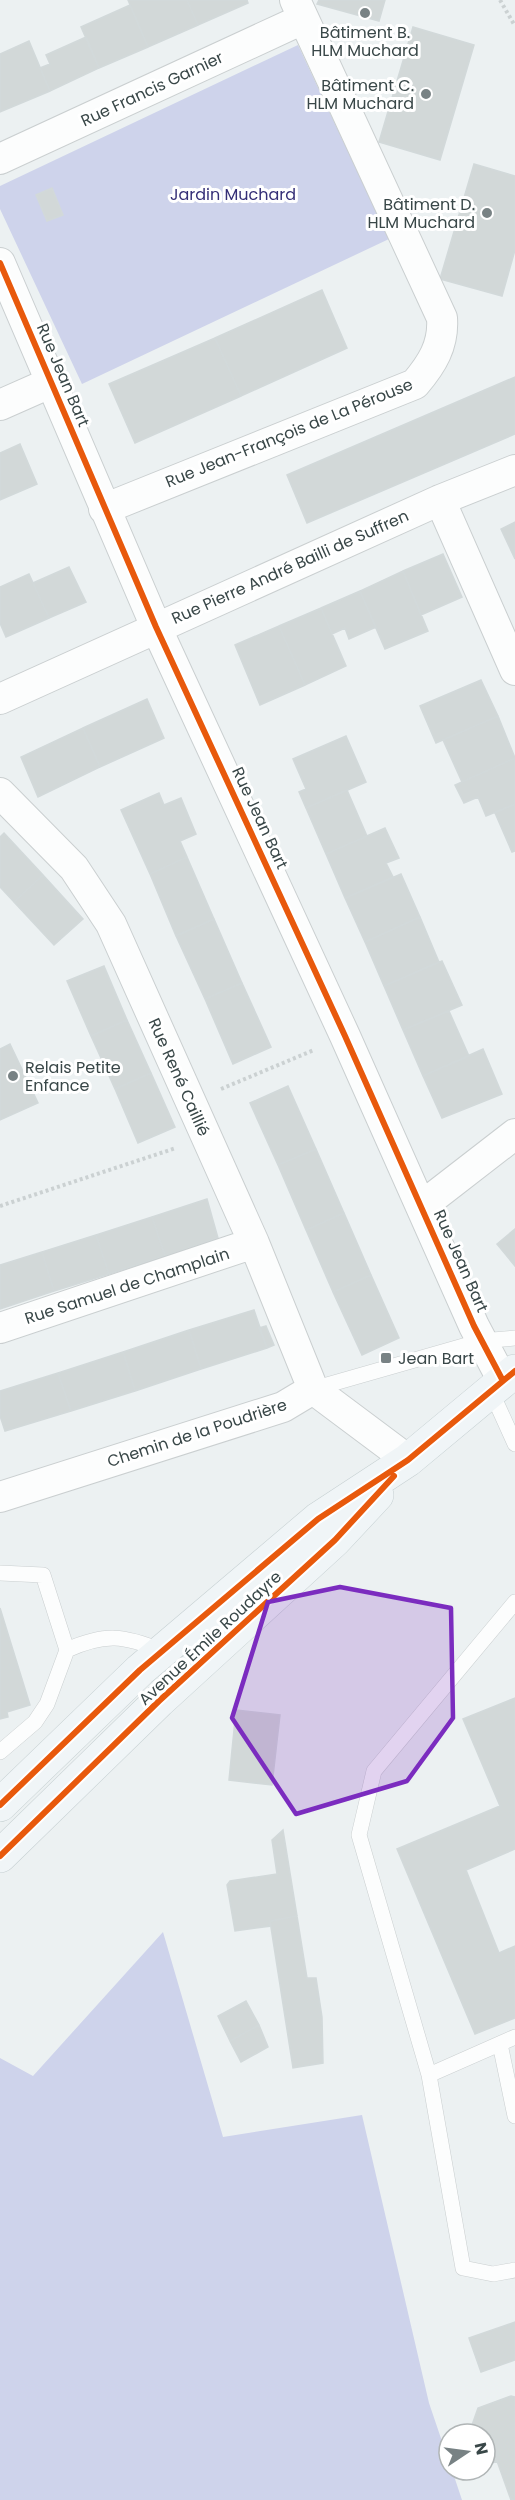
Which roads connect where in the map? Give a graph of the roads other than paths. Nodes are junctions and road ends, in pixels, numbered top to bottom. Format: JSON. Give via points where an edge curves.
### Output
{"nodes":[{"id":1,"x":299,"y":9,"type":"edge"},
{"id":2,"x":0,"y":159,"type":"edge"},
{"id":3,"x":0,"y":263,"type":"edge"},
{"id":4,"x":52,"y":382,"type":"junction"},
{"id":5,"x":0,"y":405,"type":"edge"},
{"id":6,"x":515,"y":470,"type":"edge"},
{"id":7,"x":440,"y":500,"type":"junction"},
{"id":8,"x":104,"y":509,"type":"junction"},
{"id":9,"x":156,"y":627,"type":"junction"},
{"id":10,"x":515,"y":670,"type":"edge"},
{"id":11,"x":0,"y":699,"type":"edge"},
{"id":12,"x":0,"y":793,"type":"edge"},
{"id":13,"x":515,"y":1134,"type":"edge"},
{"id":14,"x":422,"y":1206,"type":"junction"},
{"id":15,"x":254,"y":1243,"type":"junction"},
{"id":16,"x":0,"y":1328,"type":"edge"},
{"id":17,"x":515,"y":1338,"type":"edge"},
{"id":18,"x":481,"y":1341,"type":"junction"},
{"id":19,"x":503,"y":1381,"type":"edge"},
{"id":20,"x":313,"y":1389,"type":"junction"},
{"id":21,"x":515,"y":1444,"type":"edge"},
{"id":22,"x":408,"y":1460,"type":"junction"},
{"id":23,"x":0,"y":1497,"type":"edge"},
{"id":24,"x":0,"y":1573,"type":"edge"},
{"id":25,"x":515,"y":1602,"type":"edge"},
{"id":26,"x":67,"y":1650,"type":"junction"},
{"id":27,"x":162,"y":1651,"type":"junction"},
{"id":28,"x":0,"y":1752,"type":"edge"},
{"id":29,"x":0,"y":1805,"type":"edge"},
{"id":30,"x":0,"y":1856,"type":"edge"},
{"id":31,"x":515,"y":2037,"type":"edge"},
{"id":32,"x":500,"y":2044,"type":"junction"},
{"id":33,"x":429,"y":2075,"type":"junction"},
{"id":34,"x":515,"y":2116,"type":"edge"},
{"id":35,"x":515,"y":2270,"type":"edge"}],
"edges":[{"from":1,"to":2,"type":"street","name":"Rue Francis Garnier"},
{"from":1,"to":8,"type":"street","name":"Rue Jean-François de La Pérouse","via":[[442,318],[443,333],[433,363],[415,384]]},
{"from":3,"to":4,"type":"street","name":"Rue Jean Bart"},
{"from":4,"to":5,"type":"street"},
{"from":4,"to":8,"type":"street","name":"Rue Jean Bart"},
{"from":6,"to":7,"type":"street","name":"Rue Pierre André Bailli de Suffren"},
{"from":7,"to":9,"type":"street","name":"Rue Pierre André Bailli de Suffren"},
{"from":7,"to":10,"type":"street"},
{"from":8,"to":9,"type":"street","name":"Rue Jean Bart"},
{"from":9,"to":11,"type":"street","name":"Rue Pierre André Bailli de Suffren"},
{"from":9,"to":14,"type":"street","name":"Rue Jean Bart"},
{"from":12,"to":15,"type":"street","name":"Rue René Caillié","via":[[74,868],[111,924]]},
{"from":13,"to":14,"type":"street"},
{"from":14,"to":18,"type":"street","name":"Rue Jean Bart"},
{"from":15,"to":16,"type":"street","name":"Rue Samuel de Champlain"},
{"from":15,"to":20,"type":"street","name":"Rue René Caillié"},
{"from":17,"to":18,"type":"lane"},
{"from":18,"to":19,"type":"street","name":"Rue Jean Bart"},
{"from":18,"to":20,"type":"lane"},
{"from":19,"to":21,"type":"lane"},
{"from":19,"to":22,"type":"street","name":"Avenue Émile Roudayre"},
{"from":20,"to":22,"type":"street"},
{"from":20,"to":23,"type":"street","name":"Chemin de la Poudrière","via":[[283,1407]]},
{"from":22,"to":27,"type":"street","name":"Avenue Émile Roudayre","via":[[318,1519]]},
{"from":22,"to":30,"type":"street","name":"Avenue Émile Roudayre","via":[[335,1540],[159,1701]]},
{"from":24,"to":26,"type":"lane","via":[[43,1575]]},
{"from":25,"to":33,"type":"lane","via":[[374,1771],[359,1835]]},
{"from":26,"to":27,"type":"lane","via":[[90,1640],[115,1636]]},
{"from":26,"to":28,"type":"lane","via":[[35,1722]]},
{"from":27,"to":29,"type":"street","name":"Avenue Émile Roudayre"},
{"from":31,"to":32,"type":"lane"},
{"from":32,"to":33,"type":"lane"},
{"from":32,"to":34,"type":"lane"},
{"from":33,"to":35,"type":"lane","via":[[463,2268],[493,2274]]}]}
